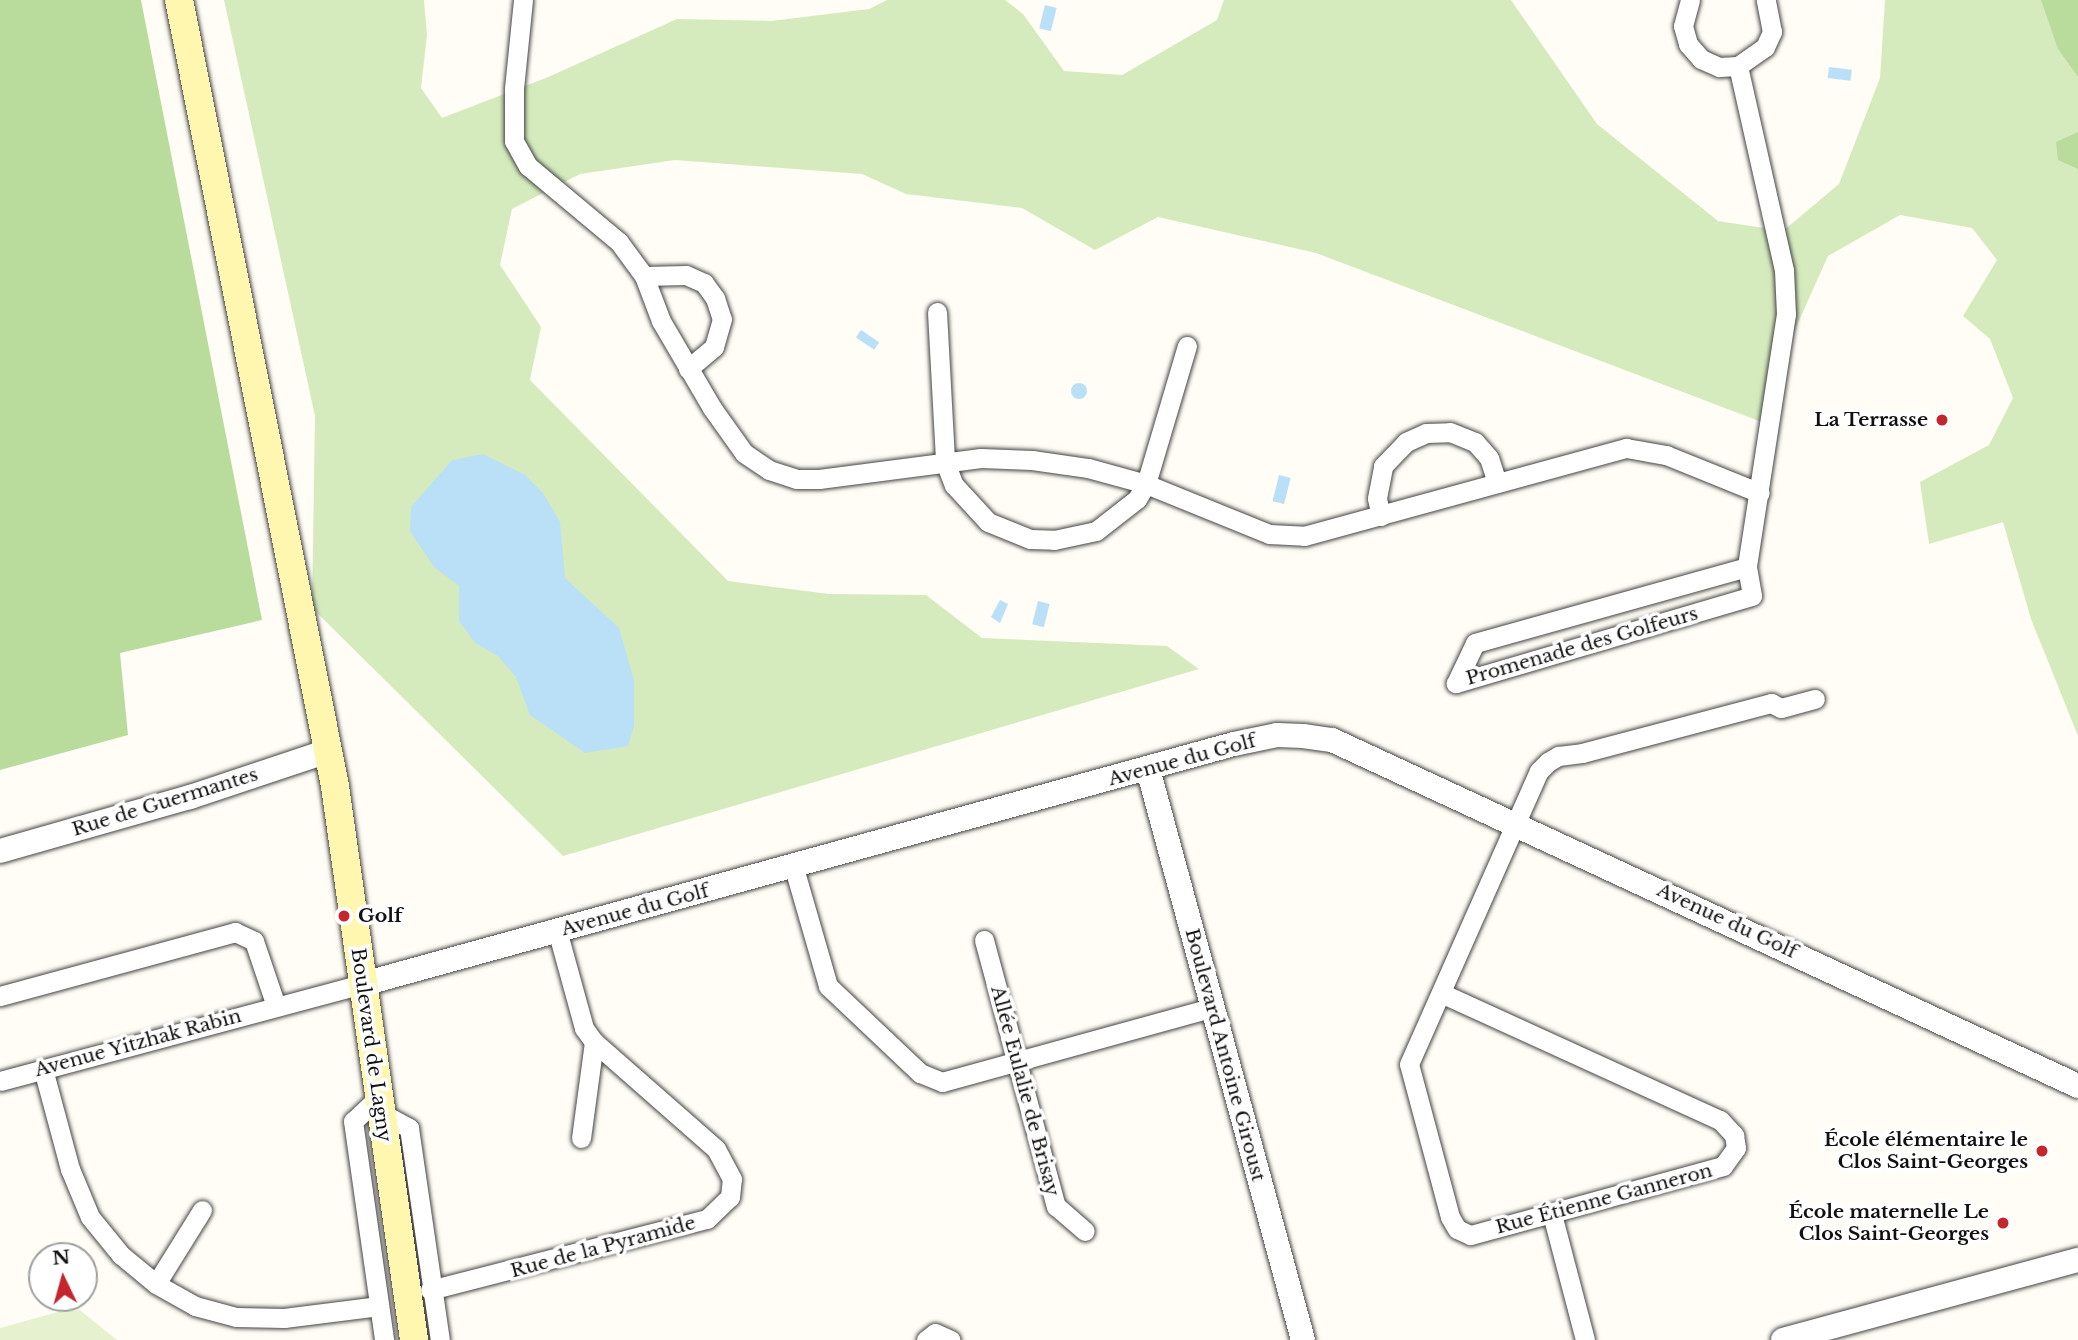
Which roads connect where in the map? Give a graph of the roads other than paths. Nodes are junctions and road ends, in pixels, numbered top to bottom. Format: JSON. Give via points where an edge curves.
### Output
{"nodes":[{"id":1,"x":179,"y":0,"type":"edge"},
{"id":2,"x":523,"y":0,"type":"edge"},
{"id":3,"x":1690,"y":0,"type":"edge"},
{"id":4,"x":1766,"y":0,"type":"edge"},
{"id":5,"x":1738,"y":66,"type":"junction"},
{"id":6,"x":644,"y":276,"type":"junction"},
{"id":7,"x":937,"y":312,"type":"dead end"},
{"id":8,"x":1187,"y":346,"type":"dead end"},
{"id":9,"x":688,"y":369,"type":"junction"},
{"id":10,"x":945,"y":463,"type":"junction"},
{"id":11,"x":1497,"y":483,"type":"junction"},
{"id":12,"x":1146,"y":484,"type":"junction"},
{"id":13,"x":1760,"y":493,"type":"junction"},
{"id":14,"x":1381,"y":516,"type":"junction"},
{"id":15,"x":1747,"y":567,"type":"junction"},
{"id":16,"x":1815,"y":699,"type":"dead end"},
{"id":17,"x":328,"y":751,"type":"junction"},
{"id":18,"x":1148,"y":769,"type":"junction"},
{"id":19,"x":1517,"y":825,"type":"junction"},
{"id":20,"x":0,"y":850,"type":"edge"},
{"id":21,"x":794,"y":868,"type":"junction"},
{"id":22,"x":557,"y":930,"type":"junction"},
{"id":23,"x":984,"y":940,"type":"dead end"},
{"id":24,"x":363,"y":984,"type":"junction"},
{"id":25,"x":1441,"y":993,"type":"junction"},
{"id":26,"x":0,"y":996,"type":"edge"},
{"id":27,"x":276,"y":1006,"type":"junction"},
{"id":28,"x":1211,"y":1008,"type":"junction"},
{"id":29,"x":594,"y":1042,"type":"junction"},
{"id":30,"x":1018,"y":1063,"type":"junction"},
{"id":31,"x":43,"y":1069,"type":"junction"},
{"id":32,"x":0,"y":1081,"type":"edge"},
{"id":33,"x":2078,"y":1086,"type":"edge"},
{"id":34,"x":379,"y":1106,"type":"junction"},
{"id":35,"x":581,"y":1138,"type":"dead end"},
{"id":36,"x":202,"y":1210,"type":"dead end"},
{"id":37,"x":1552,"y":1214,"type":"junction"},
{"id":38,"x":1085,"y":1231,"type":"dead end"},
{"id":39,"x":2078,"y":1260,"type":"edge"},
{"id":40,"x":156,"y":1284,"type":"junction"},
{"id":41,"x":430,"y":1290,"type":"junction"},
{"id":42,"x":379,"y":1306,"type":"junction"},
{"id":43,"x":384,"y":1340,"type":"edge"},
{"id":44,"x":414,"y":1340,"type":"edge"},
{"id":45,"x":440,"y":1340,"type":"edge"},
{"id":46,"x":926,"y":1340,"type":"edge"},
{"id":47,"x":951,"y":1340,"type":"edge"},
{"id":48,"x":1304,"y":1340,"type":"edge"},
{"id":49,"x":1585,"y":1340,"type":"edge"},
{"id":50,"x":1783,"y":1340,"type":"edge"}],
"edges":[{"from":1,"to":17,"type":"main road","name":"Boulevard de Lagny"},
{"from":2,"to":6,"type":"street","via":[[514,141],[528,166],[619,242]]},
{"from":3,"to":5,"type":"street","via":[[1683,26],[1688,44],[1710,63]]},
{"from":4,"to":5,"type":"street","via":[[1772,32],[1754,60]]},
{"from":5,"to":13,"type":"street","name":"Promenade des Golfeurs","via":[[1784,270],[1786,314]]},
{"from":6,"to":9,"type":"street","via":[[661,321]]},
{"from":6,"to":9,"type":"street","via":[[686,275],[704,283],[715,298],[722,319],[714,347]]},
{"from":7,"to":10,"type":"street"},
{"from":8,"to":12,"type":"street"},
{"from":9,"to":10,"type":"street","via":[[744,453],[769,470],[796,479],[819,479]]},
{"from":10,"to":12,"type":"street","via":[[981,458],[1032,460],[1088,468]]},
{"from":10,"to":12,"type":"street","via":[[972,510],[1007,532],[1030,538],[1054,540],[1096,531],[1117,518]]},
{"from":11,"to":13,"type":"street","via":[[1626,448],[1666,455]]},
{"from":11,"to":14,"type":"street"},
{"from":11,"to":14,"type":"street","via":[[1489,458],[1475,442],[1450,432],[1426,433],[1406,442],[1383,466],[1377,498]]},
{"from":12,"to":14,"type":"street","via":[[1269,534],[1304,536]]},
{"from":13,"to":15,"type":"street","name":"Promenade des Golfeurs"},
{"from":15,"to":15,"type":"street","name":"Promenade des Golfeurs","via":[[1475,643],[1455,683],[1752,596]]},
{"from":16,"to":19,"type":"street","name":"Rue Étienne Ganneron","via":[[1781,708],[1770,703],[1582,753],[1558,755],[1539,771]]},
{"from":17,"to":20,"type":"street","name":"Rue de Guermantes","via":[[191,797]]},
{"from":17,"to":24,"type":"main road","name":"Boulevard de Lagny"},
{"from":18,"to":19,"type":"street","name":"Avenue du Golf","via":[[1277,735],[1322,738]]},
{"from":18,"to":21,"type":"street","name":"Avenue du Golf"},
{"from":18,"to":28,"type":"street","name":"Boulevard Antoine Giroust"},
{"from":19,"to":25,"type":"street","name":"Rue Étienne Ganneron"},
{"from":19,"to":33,"type":"street","name":"Avenue du Golf"},
{"from":21,"to":22,"type":"street","name":"Avenue du Golf"},
{"from":21,"to":30,"type":"street","via":[[828,986],[920,1073],[942,1082]]},
{"from":22,"to":24,"type":"street","name":"Avenue du Golf"},
{"from":22,"to":29,"type":"street","name":"Rue de la Pyramide","via":[[584,1028]]},
{"from":23,"to":30,"type":"street","name":"Allée Eulalie de Brisay"},
{"from":24,"to":27,"type":"street","name":"Avenue Yitzhak Rabin"},
{"from":24,"to":34,"type":"main road","name":"Boulevard de Lagny"},
{"from":25,"to":37,"type":"street","name":"Rue Étienne Ganneron","via":[[1409,1064],[1450,1217],[1457,1229],[1470,1235]]},
{"from":25,"to":37,"type":"street","name":"Rue Étienne Ganneron","via":[[1720,1120],[1734,1135],[1736,1148],[1723,1166]]},
{"from":26,"to":27,"type":"street","via":[[235,932],[254,941]]},
{"from":27,"to":31,"type":"street","name":"Avenue Yitzhak Rabin"},
{"from":28,"to":30,"type":"street"},
{"from":28,"to":48,"type":"street","name":"Boulevard Antoine Giroust"},
{"from":29,"to":35,"type":"street"},
{"from":29,"to":41,"type":"street","name":"Rue de la Pyramide","via":[[716,1149],[732,1179],[724,1206],[707,1219]]},
{"from":30,"to":38,"type":"street","name":"Allée Eulalie de Brisay","via":[[1056,1206]]},
{"from":31,"to":32,"type":"street","name":"Avenue Yitzhak Rabin"},
{"from":31,"to":40,"type":"street","via":[[70,1170],[90,1217],[121,1255]]},
{"from":34,"to":41,"type":"street","via":[[409,1128]]},
{"from":34,"to":42,"type":"street","via":[[353,1121]]},
{"from":34,"to":44,"type":"main road","name":"Boulevard de Lagny"},
{"from":36,"to":40,"type":"street"},
{"from":37,"to":49,"type":"street"},
{"from":39,"to":50,"type":"street"},
{"from":40,"to":42,"type":"street","via":[[195,1306],[236,1317],[284,1318]]},
{"from":41,"to":45,"type":"street"},
{"from":42,"to":43,"type":"street"},
{"from":46,"to":47,"type":"street","via":[[935,1333]]}]}
